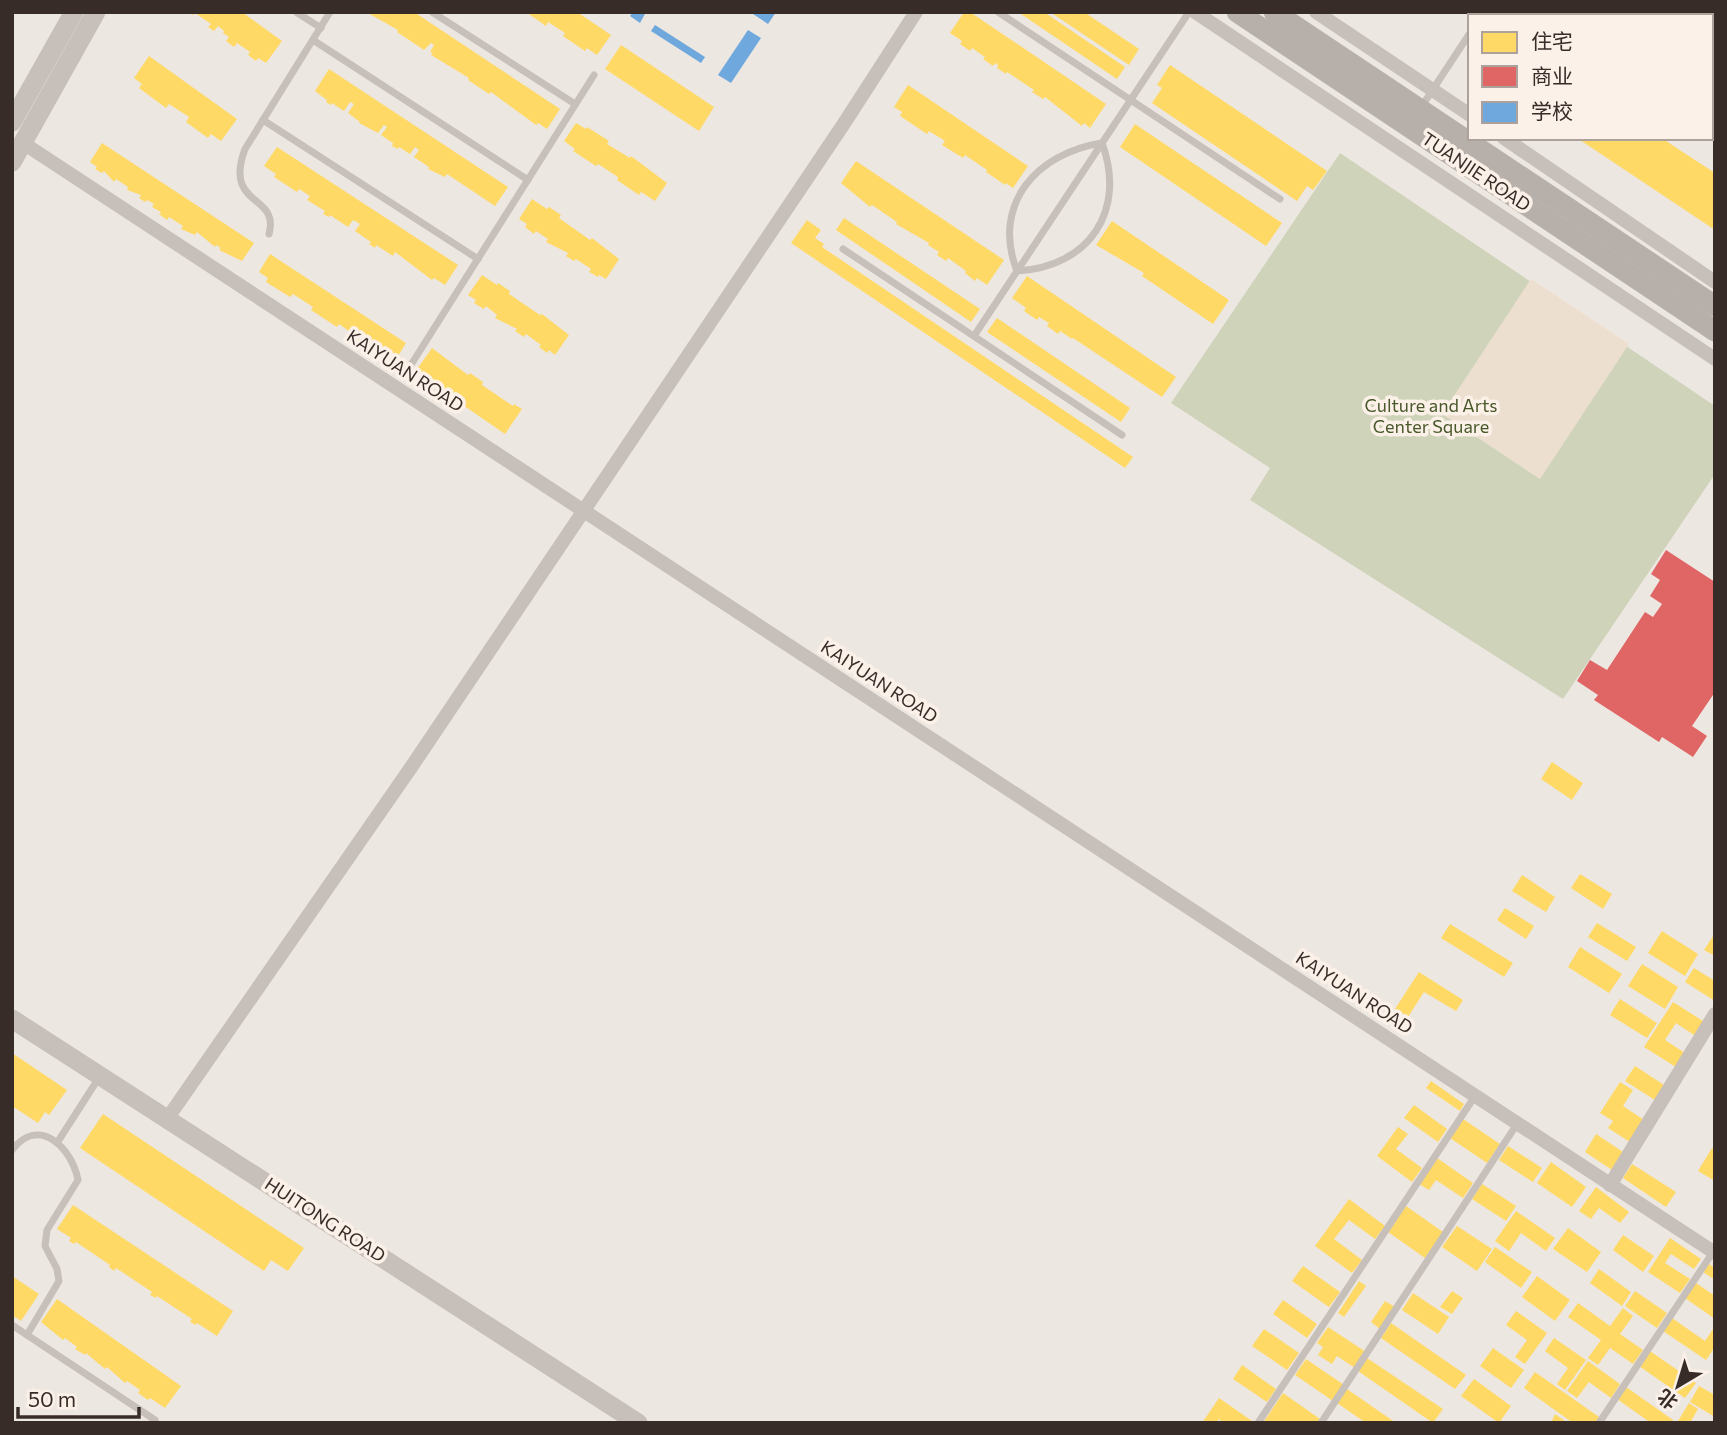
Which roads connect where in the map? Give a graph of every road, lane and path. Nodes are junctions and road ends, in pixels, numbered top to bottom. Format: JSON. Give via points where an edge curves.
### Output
{"nodes":[{"id":1,"x":74,"y":12,"type":"edge"},
{"id":2,"x":96,"y":12,"type":"edge"},
{"id":3,"x":296,"y":12,"type":"edge"},
{"id":4,"x":432,"y":12,"type":"edge"},
{"id":5,"x":916,"y":12,"type":"edge"},
{"id":6,"x":998,"y":12,"type":"edge"},
{"id":7,"x":1189,"y":12,"type":"edge"},
{"id":8,"x":1195,"y":12,"type":"edge"},
{"id":9,"x":1237,"y":12,"type":"edge"},
{"id":10,"x":1274,"y":12,"type":"edge"},
{"id":11,"x":1316,"y":12,"type":"edge"},
{"id":12,"x":328,"y":13,"type":"edge"},
{"id":13,"x":321,"y":28,"type":"junction"},
{"id":14,"x":1468,"y":36,"type":"edge"},
{"id":15,"x":313,"y":40,"type":"junction"},
{"id":16,"x":594,"y":75,"type":"dead end"},
{"id":17,"x":1432,"y":90,"type":"junction"},
{"id":18,"x":1131,"y":100,"type":"junction"},
{"id":19,"x":575,"y":104,"type":"junction"},
{"id":20,"x":1420,"y":109,"type":"junction"},
{"id":21,"x":1468,"y":114,"type":"edge"},
{"id":22,"x":263,"y":120,"type":"junction"},
{"id":23,"x":12,"y":122,"type":"edge"},
{"id":24,"x":1507,"y":140,"type":"edge"},
{"id":25,"x":1102,"y":143,"type":"junction"},
{"id":26,"x":23,"y":144,"type":"junction"},
{"id":27,"x":12,"y":163,"type":"edge"},
{"id":28,"x":527,"y":180,"type":"junction"},
{"id":29,"x":1280,"y":200,"type":"dead end"},
{"id":30,"x":269,"y":234,"type":"dead end"},
{"id":31,"x":843,"y":249,"type":"dead end"},
{"id":32,"x":478,"y":259,"type":"junction"},
{"id":33,"x":1017,"y":271,"type":"junction"},
{"id":34,"x":1715,"y":282,"type":"edge"},
{"id":35,"x":1715,"y":306,"type":"edge"},
{"id":36,"x":1715,"y":331,"type":"edge"},
{"id":37,"x":974,"y":336,"type":"junction"},
{"id":38,"x":1715,"y":359,"type":"edge"},
{"id":39,"x":409,"y":368,"type":"dead end"},
{"id":40,"x":1122,"y":435,"type":"dead end"},
{"id":41,"x":583,"y":511,"type":"junction"},
{"id":42,"x":1715,"y":1014,"type":"edge"},
{"id":43,"x":12,"y":1018,"type":"edge"},
{"id":44,"x":101,"y":1076,"type":"junction"},
{"id":45,"x":1475,"y":1096,"type":"junction"},
{"id":46,"x":167,"y":1119,"type":"junction"},
{"id":47,"x":1517,"y":1124,"type":"junction"},
{"id":48,"x":57,"y":1143,"type":"junction"},
{"id":49,"x":12,"y":1150,"type":"edge"},
{"id":50,"x":1610,"y":1185,"type":"junction"},
{"id":51,"x":1714,"y":1253,"type":"edge"},
{"id":52,"x":12,"y":1325,"type":"edge"},
{"id":53,"x":27,"y":1335,"type":"junction"},
{"id":54,"x":155,"y":1420,"type":"dead end"},
{"id":55,"x":638,"y":1423,"type":"edge"},
{"id":56,"x":1258,"y":1423,"type":"edge"},
{"id":57,"x":1321,"y":1423,"type":"edge"},
{"id":58,"x":1599,"y":1423,"type":"edge"}],
"edges":[{"from":1,"to":23,"type":"street"},
{"from":2,"to":26,"type":"street"},
{"from":3,"to":13,"type":"lane"},
{"from":4,"to":19,"type":"lane"},
{"from":5,"to":41,"type":"street"},
{"from":6,"to":18,"type":"lane"},
{"from":7,"to":18,"type":"lane"},
{"from":8,"to":38,"type":"street"},
{"from":9,"to":36,"type":"main road","name":"TUANJIE ROAD"},
{"from":10,"to":20,"type":"main road","name":"TUANJIE ROAD"},
{"from":11,"to":17,"type":"street"},
{"from":12,"to":13,"type":"lane"},
{"from":13,"to":15,"type":"lane"},
{"from":14,"to":17,"type":"lane"},
{"from":15,"to":22,"type":"lane"},
{"from":15,"to":28,"type":"lane"},
{"from":16,"to":19,"type":"lane"},
{"from":17,"to":20,"type":"lane"},
{"from":17,"to":21,"type":"street"},
{"from":18,"to":25,"type":"lane"},
{"from":18,"to":29,"type":"lane"},
{"from":19,"to":28,"type":"lane"},
{"from":20,"to":35,"type":"main road","name":"TUANJIE ROAD"},
{"from":22,"to":30,"type":"lane","via":[[238,167],[246,192],[270,213]]},
{"from":22,"to":32,"type":"lane"},
{"from":24,"to":34,"type":"street"},
{"from":25,"to":33,"type":"lane"},
{"from":25,"to":33,"type":"lane","via":[[1069,150],[1049,161],[1020,194],[1010,238]]},
{"from":25,"to":33,"type":"lane","via":[[1111,176],[1110,192],[1107,209],[1091,238],[1066,260]]},
{"from":26,"to":27,"type":"street"},
{"from":26,"to":41,"type":"street","name":"KAIYUAN ROAD"},
{"from":28,"to":32,"type":"lane"},
{"from":31,"to":37,"type":"lane"},
{"from":32,"to":39,"type":"lane"},
{"from":33,"to":37,"type":"lane"},
{"from":37,"to":40,"type":"lane"},
{"from":41,"to":45,"type":"street","name":"KAIYUAN ROAD"},
{"from":41,"to":46,"type":"street"},
{"from":42,"to":50,"type":"street"},
{"from":43,"to":44,"type":"street","name":"HUITONG ROAD"},
{"from":44,"to":46,"type":"street","name":"HUITONG ROAD"},
{"from":44,"to":48,"type":"lane"},
{"from":45,"to":47,"type":"street","name":"KAIYUAN ROAD"},
{"from":45,"to":56,"type":"lane"},
{"from":46,"to":55,"type":"street","name":"HUITONG ROAD"},
{"from":47,"to":50,"type":"street","name":"KAIYUAN ROAD"},
{"from":47,"to":57,"type":"lane"},
{"from":48,"to":49,"type":"lane","via":[[31,1135],[20,1139]]},
{"from":48,"to":53,"type":"lane","via":[[68,1152],[78,1180],[47,1230],[45,1246],[59,1280]]},
{"from":50,"to":51,"type":"street","name":"KAIYUAN ROAD"},
{"from":51,"to":58,"type":"lane"},
{"from":52,"to":53,"type":"lane"},
{"from":53,"to":54,"type":"lane"}]}
